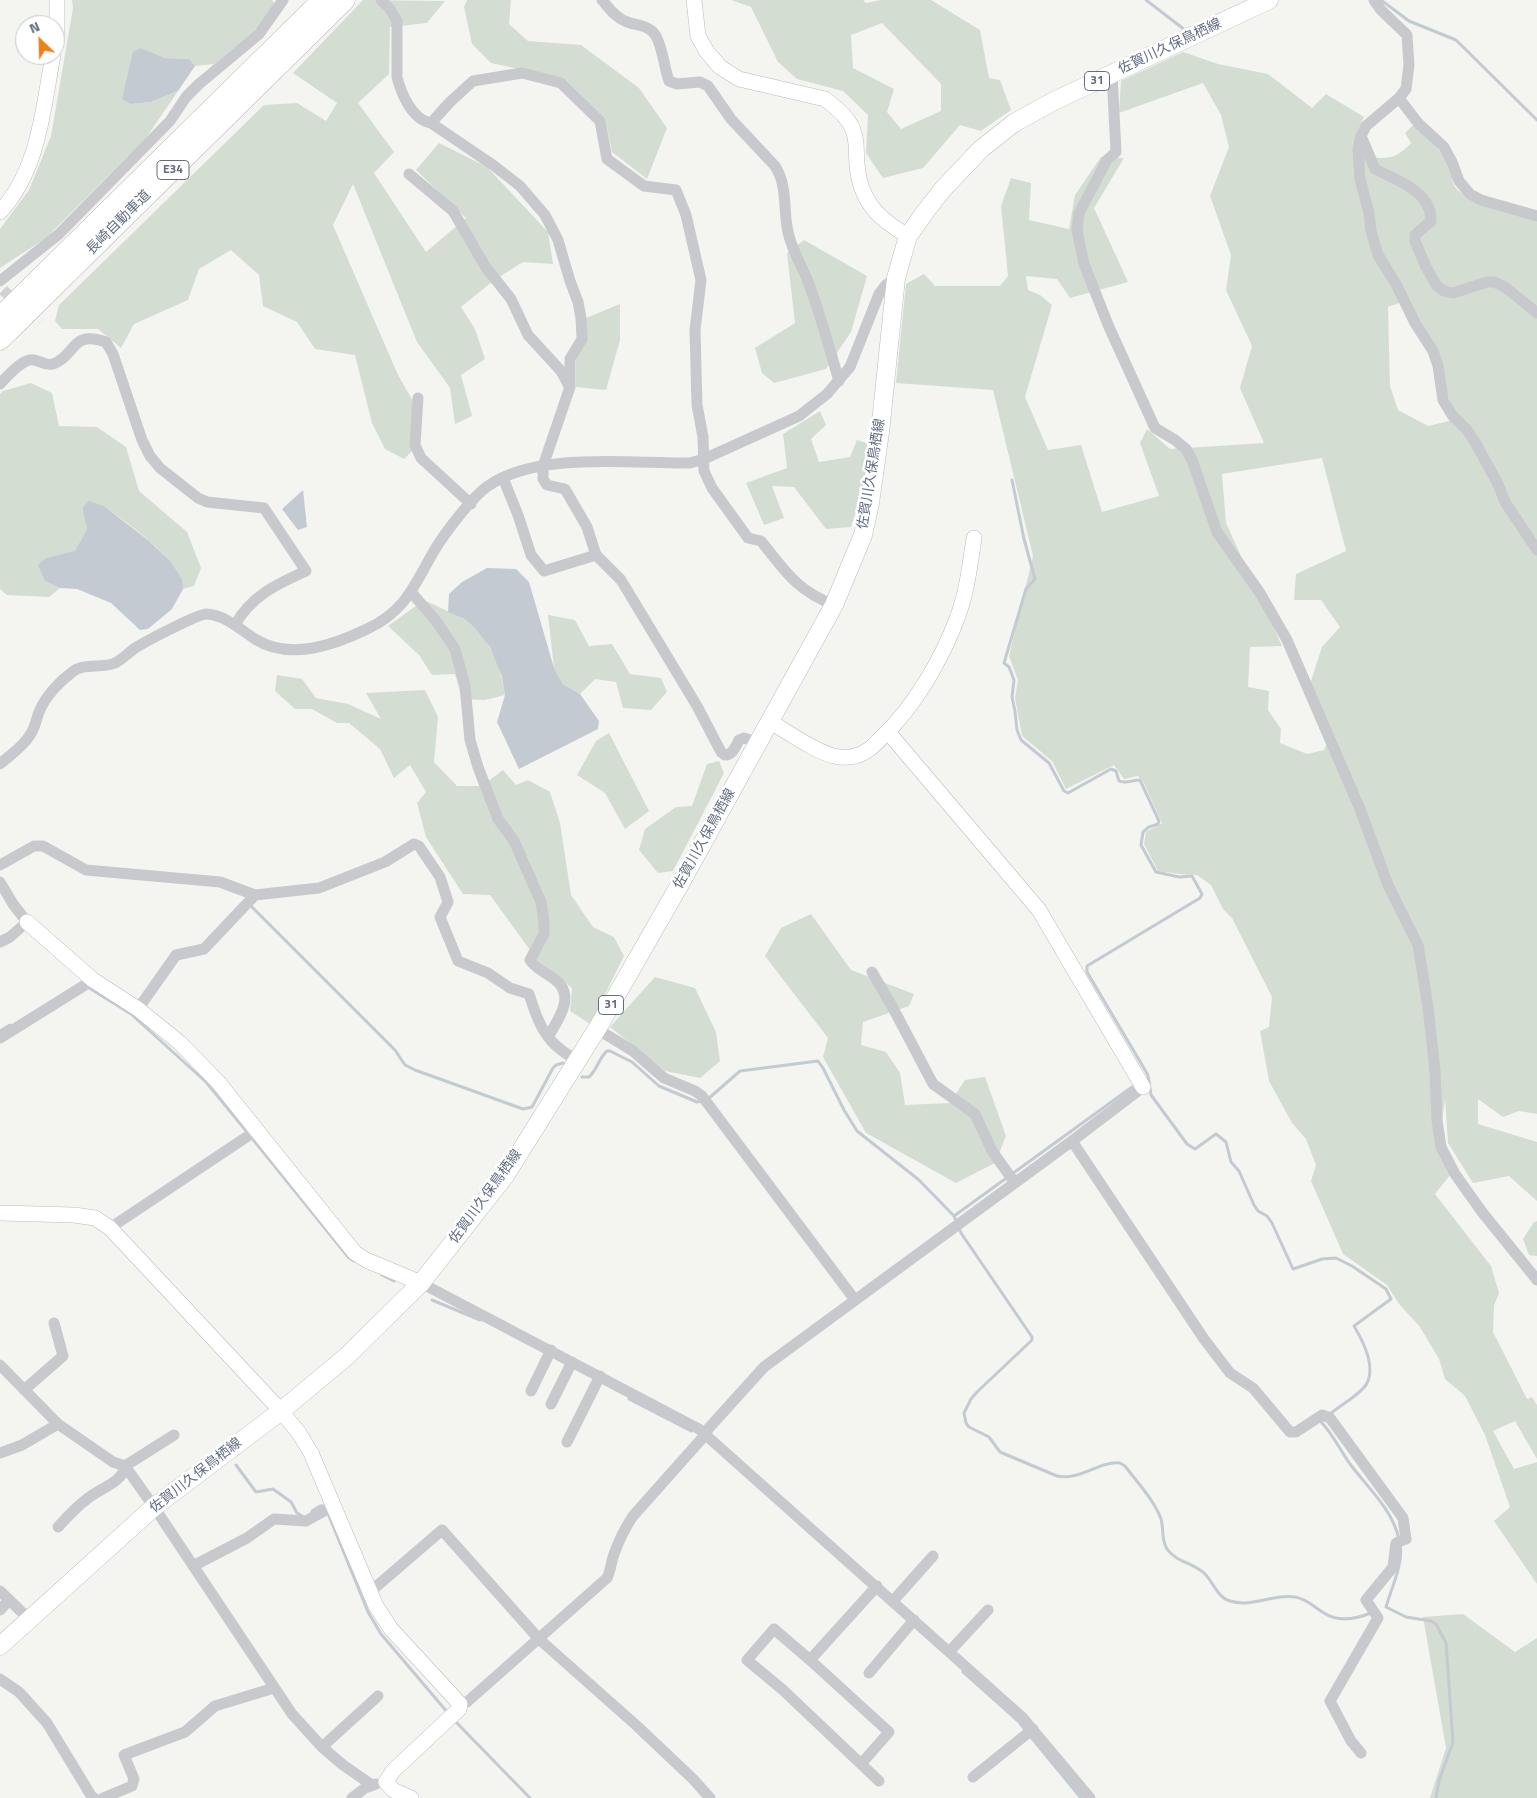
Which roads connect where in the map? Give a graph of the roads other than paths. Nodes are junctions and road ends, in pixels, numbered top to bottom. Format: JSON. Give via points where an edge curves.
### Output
{"nodes":[{"id":1,"x":57,"y":0,"type":"edge"},
{"id":2,"x":283,"y":0,"type":"edge"},
{"id":3,"x":322,"y":0,"type":"edge"},
{"id":4,"x":345,"y":0,"type":"edge"},
{"id":5,"x":381,"y":0,"type":"edge"},
{"id":6,"x":602,"y":0,"type":"edge"},
{"id":7,"x":694,"y":0,"type":"edge"},
{"id":8,"x":1269,"y":0,"type":"edge"},
{"id":9,"x":1374,"y":0,"type":"edge"},
{"id":10,"x":391,"y":4,"type":"edge"},
{"id":11,"x":57,"y":15,"type":"edge"},
{"id":12,"x":51,"y":65,"type":"edge"},
{"id":13,"x":1112,"y":74,"type":"junction"},
{"id":14,"x":1399,"y":98,"type":"junction"},
{"id":15,"x":431,"y":123,"type":"junction"},
{"id":16,"x":1361,"y":136,"type":"junction"},
{"id":17,"x":409,"y":174,"type":"dead end"},
{"id":18,"x":0,"y":212,"type":"edge"},
{"id":19,"x":1537,"y":216,"type":"edge"},
{"id":20,"x":908,"y":236,"type":"junction"},
{"id":21,"x":896,"y":278,"type":"junction"},
{"id":22,"x":1,"y":286,"type":"edge"},
{"id":23,"x":1537,"y":313,"type":"edge"},
{"id":24,"x":0,"y":317,"type":"edge"},
{"id":25,"x":0,"y":340,"type":"edge"},
{"id":26,"x":839,"y":381,"type":"junction"},
{"id":27,"x":0,"y":384,"type":"edge"},
{"id":28,"x":570,"y":387,"type":"junction"},
{"id":29,"x":418,"y":398,"type":"dead end"},
{"id":30,"x":704,"y":459,"type":"junction"},
{"id":31,"x":543,"y":466,"type":"junction"},
{"id":32,"x":503,"y":478,"type":"junction"},
{"id":33,"x":471,"y":504,"type":"junction"},
{"id":34,"x":974,"y":538,"type":"dead end"},
{"id":35,"x":1537,"y":550,"type":"edge"},
{"id":36,"x":596,"y":555,"type":"junction"},
{"id":37,"x":411,"y":592,"type":"junction"},
{"id":38,"x":834,"y":605,"type":"junction"},
{"id":39,"x":235,"y":625,"type":"junction"},
{"id":40,"x":769,"y":721,"type":"junction"},
{"id":41,"x":888,"y":732,"type":"junction"},
{"id":42,"x":757,"y":742,"type":"junction"},
{"id":43,"x":0,"y":764,"type":"edge"},
{"id":44,"x":0,"y":865,"type":"edge"},
{"id":45,"x":0,"y":882,"type":"edge"},
{"id":46,"x":255,"y":895,"type":"junction"},
{"id":47,"x":28,"y":922,"type":"junction"},
{"id":48,"x":0,"y":942,"type":"edge"},
{"id":49,"x":872,"y":972,"type":"dead end"},
{"id":50,"x":93,"y":980,"type":"junction"},
{"id":51,"x":138,"y":1009,"type":"junction"},
{"id":52,"x":597,"y":1029,"type":"junction"},
{"id":53,"x":548,"y":1037,"type":"junction"},
{"id":54,"x":0,"y":1038,"type":"edge"},
{"id":55,"x":577,"y":1061,"type":"junction"},
{"id":56,"x":1144,"y":1087,"type":"joint"},
{"id":57,"x":251,"y":1135,"type":"junction"},
{"id":58,"x":1072,"y":1142,"type":"junction"},
{"id":59,"x":1015,"y":1183,"type":"junction"},
{"id":60,"x":0,"y":1213,"type":"edge"},
{"id":61,"x":110,"y":1228,"type":"junction"},
{"id":62,"x":1537,"y":1280,"type":"edge"},
{"id":63,"x":421,"y":1283,"type":"junction"},
{"id":64,"x":855,"y":1300,"type":"junction"},
{"id":65,"x":54,"y":1323,"type":"dead end"},
{"id":66,"x":549,"y":1355,"type":"junction"},
{"id":67,"x":0,"y":1365,"type":"edge"},
{"id":68,"x":570,"y":1366,"type":"junction"},
{"id":69,"x":597,"y":1381,"type":"junction"},
{"id":70,"x":24,"y":1390,"type":"junction"},
{"id":71,"x":531,"y":1391,"type":"dead end"},
{"id":72,"x":551,"y":1404,"type":"dead end"},
{"id":73,"x":281,"y":1410,"type":"junction"},
{"id":74,"x":58,"y":1424,"type":"junction"},
{"id":75,"x":706,"y":1434,"type":"junction"},
{"id":76,"x":174,"y":1435,"type":"dead end"},
{"id":77,"x":567,"y":1442,"type":"dead end"},
{"id":78,"x":0,"y":1453,"type":"edge"},
{"id":79,"x":125,"y":1466,"type":"junction"},
{"id":80,"x":154,"y":1507,"type":"junction"},
{"id":81,"x":328,"y":1509,"type":"junction"},
{"id":82,"x":58,"y":1526,"type":"dead end"},
{"id":83,"x":932,"y":1556,"type":"dead end"},
{"id":84,"x":193,"y":1566,"type":"junction"},
{"id":85,"x":877,"y":1586,"type":"junction"},
{"id":86,"x":0,"y":1591,"type":"edge"},
{"id":87,"x":370,"y":1592,"type":"junction"},
{"id":88,"x":9,"y":1600,"type":"junction"},
{"id":89,"x":893,"y":1600,"type":"junction"},
{"id":90,"x":0,"y":1610,"type":"edge"},
{"id":91,"x":988,"y":1610,"type":"dead end"},
{"id":92,"x":30,"y":1620,"type":"junction"},
{"id":93,"x":914,"y":1620,"type":"junction"},
{"id":94,"x":539,"y":1639,"type":"junction"},
{"id":95,"x":0,"y":1646,"type":"edge"},
{"id":96,"x":949,"y":1652,"type":"junction"},
{"id":97,"x":810,"y":1660,"type":"junction"},
{"id":98,"x":869,"y":1673,"type":"dead end"},
{"id":99,"x":0,"y":1679,"type":"edge"},
{"id":100,"x":274,"y":1688,"type":"junction"},
{"id":101,"x":378,"y":1696,"type":"dead end"},
{"id":102,"x":454,"y":1712,"type":"junction"},
{"id":103,"x":1033,"y":1729,"type":"junction"},
{"id":104,"x":322,"y":1747,"type":"junction"},
{"id":105,"x":1361,"y":1753,"type":"dead end"},
{"id":106,"x":862,"y":1763,"type":"junction"},
{"id":107,"x":973,"y":1776,"type":"dead end"},
{"id":108,"x":879,"y":1781,"type":"dead end"},
{"id":109,"x":379,"y":1783,"type":"junction"},
{"id":110,"x":94,"y":1798,"type":"edge"},
{"id":111,"x":103,"y":1798,"type":"edge"},
{"id":112,"x":352,"y":1798,"type":"edge"},
{"id":113,"x":411,"y":1798,"type":"edge"},
{"id":114,"x":710,"y":1798,"type":"edge"},
{"id":115,"x":1090,"y":1798,"type":"edge"}],
"edges":[{"from":1,"to":11,"type":"street"},
{"from":2,"to":22,"type":"street","via":[[259,34],[198,84],[170,121],[59,234]]},
{"from":3,"to":24,"type":"highway","name":"長崎自動車道","number":"E34"},
{"from":4,"to":25,"type":"highway","name":"長崎自動車道","number":"E34"},
{"from":5,"to":10,"type":"street"},
{"from":6,"to":26,"type":"street","via":[[625,22],[645,26],[655,34],[669,81],[677,84],[700,82],[708,86],[731,119],[779,174],[785,193],[790,238],[808,280]]},
{"from":7,"to":20,"type":"street","via":[[698,36],[720,67],[739,79],[825,99],[847,119],[855,136],[860,185],[872,207]]},
{"from":8,"to":13,"type":"main road","name":"佐賀川久保鳥栖線","number":"31"},
{"from":9,"to":14,"type":"street","via":[[1407,35],[1408,77],[1406,89]]},
{"from":10,"to":15,"type":"street","via":[[398,26],[399,83],[413,111]]},
{"from":12,"to":18,"type":"street","via":[[38,139],[30,163]]},
{"from":13,"to":20,"type":"main road","name":"佐賀川久保鳥栖線","number":"31","via":[[1014,123],[981,149],[943,189]]},
{"from":13,"to":62,"type":"street","via":[[1116,152],[1107,160],[1079,213],[1077,230],[1084,264],[1155,428],[1186,449],[1217,532],[1260,593],[1287,640],[1360,809],[1388,885],[1418,945],[1428,1007],[1441,1147],[1455,1174],[1482,1212]]},
{"from":14,"to":16,"type":"street","via":[[1366,126]]},
{"from":14,"to":19,"type":"street","via":[[1418,123],[1444,147],[1459,181],[1470,194]]},
{"from":15,"to":28,"type":"street","via":[[520,186],[541,209],[553,229],[581,318],[582,339],[570,359]]},
{"from":15,"to":30,"type":"street","via":[[473,82],[522,73],[561,83],[600,121],[607,159],[644,186],[676,190],[686,215],[701,280],[695,339],[696,404]]},
{"from":16,"to":23,"type":"street","via":[[1374,169],[1407,184],[1429,208],[1431,221],[1415,235],[1415,241],[1437,286],[1453,293],[1494,282]]},
{"from":16,"to":35,"type":"street","via":[[1358,148],[1360,179],[1378,255],[1433,351],[1443,400],[1475,442],[1505,502]]},
{"from":17,"to":28,"type":"street","via":[[453,211],[485,266],[511,299],[528,336],[561,371]]},
{"from":20,"to":21,"type":"main road","name":"佐賀川久保鳥栖線","number":"31"},
{"from":21,"to":26,"type":"street","via":[[880,294],[850,367]]},
{"from":21,"to":38,"type":"main road","name":"佐賀川久保鳥栖線","number":"31","via":[[870,503],[863,535]]},
{"from":26,"to":30,"type":"street","via":[[799,416]]},
{"from":27,"to":39,"type":"street","via":[[28,361],[52,364],[78,342],[97,339],[106,342],[142,440],[160,468],[207,502],[264,508],[306,571],[260,595],[242,612]]},
{"from":28,"to":31,"type":"street"},
{"from":29,"to":33,"type":"street","via":[[415,445],[422,458]]},
{"from":30,"to":31,"type":"street","via":[[690,463],[593,461]]},
{"from":30,"to":38,"type":"street","via":[[704,471],[712,488],[748,538],[762,541],[793,582],[816,598]]},
{"from":31,"to":32,"type":"street"},
{"from":31,"to":36,"type":"street","via":[[542,479],[547,485],[565,489],[586,527]]},
{"from":32,"to":33,"type":"street","via":[[485,488]]},
{"from":32,"to":36,"type":"street","via":[[531,555],[544,570]]},
{"from":33,"to":37,"type":"street","via":[[435,548]]},
{"from":34,"to":41,"type":"street","via":[[968,582],[942,654],[909,707]]},
{"from":36,"to":42,"type":"street","via":[[621,580],[721,752],[729,755],[744,738]]},
{"from":37,"to":39,"type":"street","via":[[380,623],[309,649],[267,645]]},
{"from":37,"to":53,"type":"street","via":[[455,649],[465,686],[470,740],[478,767],[498,819],[514,841],[541,902],[544,934],[530,960],[556,980],[565,995],[564,1009]]},
{"from":38,"to":40,"type":"main road","name":"佐賀川久保鳥栖線","number":"31"},
{"from":39,"to":43,"type":"street","via":[[214,615],[202,614],[135,648],[114,664],[79,668],[72,672],[48,697],[25,742]]},
{"from":40,"to":41,"type":"street","via":[[822,752],[838,757],[854,756],[869,750]]},
{"from":40,"to":42,"type":"main road","name":"佐賀川久保鳥栖線","number":"31"},
{"from":41,"to":56,"type":"street","via":[[1039,910]]},
{"from":42,"to":52,"type":"main road","name":"佐賀川久保鳥栖線","number":"31"},
{"from":44,"to":46,"type":"street","via":[[34,846],[43,846],[86,870],[220,882]]},
{"from":45,"to":47,"type":"street"},
{"from":46,"to":51,"type":"street","via":[[204,949],[176,955]]},
{"from":46,"to":53,"type":"street","via":[[319,888],[385,862],[414,844],[419,846],[440,877],[448,902],[440,917],[458,961],[488,973],[510,988],[529,994]]},
{"from":47,"to":48,"type":"street"},
{"from":47,"to":50,"type":"street"},
{"from":49,"to":59,"type":"street","via":[[933,1084],[975,1114],[992,1152]]},
{"from":50,"to":51,"type":"street"},
{"from":50,"to":54,"type":"street"},
{"from":51,"to":57,"type":"street","via":[[180,1043],[218,1082]]},
{"from":52,"to":55,"type":"main road","name":"佐賀川久保鳥栖線","number":"31"},
{"from":52,"to":64,"type":"street","via":[[633,1052],[664,1078],[705,1100]]},
{"from":53,"to":55,"type":"street"},
{"from":55,"to":63,"type":"main road","name":"佐賀川久保鳥栖線","number":"31","via":[[505,1176]]},
{"from":56,"to":58,"type":"street"},
{"from":57,"to":61,"type":"street"},
{"from":57,"to":63,"type":"street","via":[[355,1253]]},
{"from":58,"to":59,"type":"street"},
{"from":58,"to":105,"type":"street","via":[[1230,1373],[1253,1388],[1290,1432],[1326,1416],[1403,1518],[1401,1541],[1393,1568],[1366,1600],[1378,1618],[1330,1701]]},
{"from":59,"to":64,"type":"street"},
{"from":60,"to":61,"type":"street","via":[[74,1215],[95,1218]]},
{"from":61,"to":73,"type":"street"},
{"from":63,"to":66,"type":"street"},
{"from":63,"to":73,"type":"main road","name":"佐賀川久保鳥栖線","number":"31","via":[[347,1356]]},
{"from":64,"to":75,"type":"street","via":[[756,1375]]},
{"from":65,"to":70,"type":"street","via":[[63,1356]]},
{"from":66,"to":68,"type":"street"},
{"from":66,"to":71,"type":"street"},
{"from":67,"to":70,"type":"street"},
{"from":68,"to":69,"type":"street"},
{"from":68,"to":72,"type":"street"},
{"from":69,"to":75,"type":"street"},
{"from":69,"to":77,"type":"street"},
{"from":70,"to":74,"type":"street"},
{"from":73,"to":80,"type":"main road","name":"佐賀川久保鳥栖線","number":"31"},
{"from":73,"to":81,"type":"street","via":[[311,1453]]},
{"from":74,"to":78,"type":"street","via":[[22,1445]]},
{"from":74,"to":79,"type":"street","via":[[113,1462]]},
{"from":75,"to":85,"type":"street"},
{"from":75,"to":94,"type":"street","via":[[624,1528],[607,1578]]},
{"from":76,"to":79,"type":"street"},
{"from":79,"to":80,"type":"street"},
{"from":79,"to":82,"type":"street","via":[[124,1472],[110,1486],[88,1497]]},
{"from":80,"to":84,"type":"street"},
{"from":80,"to":92,"type":"main road","name":"佐賀川久保鳥栖線","number":"31"},
{"from":81,"to":84,"type":"street","via":[[306,1521],[274,1519],[247,1538]]},
{"from":81,"to":87,"type":"street"},
{"from":83,"to":89,"type":"street"},
{"from":84,"to":100,"type":"street"},
{"from":85,"to":89,"type":"street"},
{"from":85,"to":97,"type":"street"},
{"from":86,"to":88,"type":"street"},
{"from":87,"to":94,"type":"street","via":[[442,1530]]},
{"from":87,"to":102,"type":"street","via":[[391,1629]]},
{"from":88,"to":90,"type":"street"},
{"from":88,"to":92,"type":"street"},
{"from":89,"to":93,"type":"street"},
{"from":91,"to":96,"type":"street"},
{"from":92,"to":95,"type":"main road","name":"佐賀川久保鳥栖線","number":"31"},
{"from":93,"to":96,"type":"street"},
{"from":93,"to":98,"type":"street"},
{"from":94,"to":102,"type":"street"},
{"from":94,"to":114,"type":"street","via":[[637,1726]]},
{"from":96,"to":103,"type":"street"},
{"from":97,"to":106,"type":"street","via":[[889,1732]]},
{"from":97,"to":106,"type":"street","via":[[774,1629],[747,1660]]},
{"from":99,"to":110,"type":"street","via":[[19,1692],[47,1723]]},
{"from":100,"to":104,"type":"street"},
{"from":100,"to":111,"type":"street","via":[[214,1706],[185,1732],[124,1755],[134,1779],[132,1786]]},
{"from":101,"to":104,"type":"street"},
{"from":102,"to":109,"type":"street"},
{"from":103,"to":107,"type":"street"},
{"from":103,"to":115,"type":"street"},
{"from":104,"to":109,"type":"street","via":[[343,1765]]},
{"from":106,"to":108,"type":"street"},
{"from":109,"to":112,"type":"street"},
{"from":109,"to":113,"type":"street"}]}
